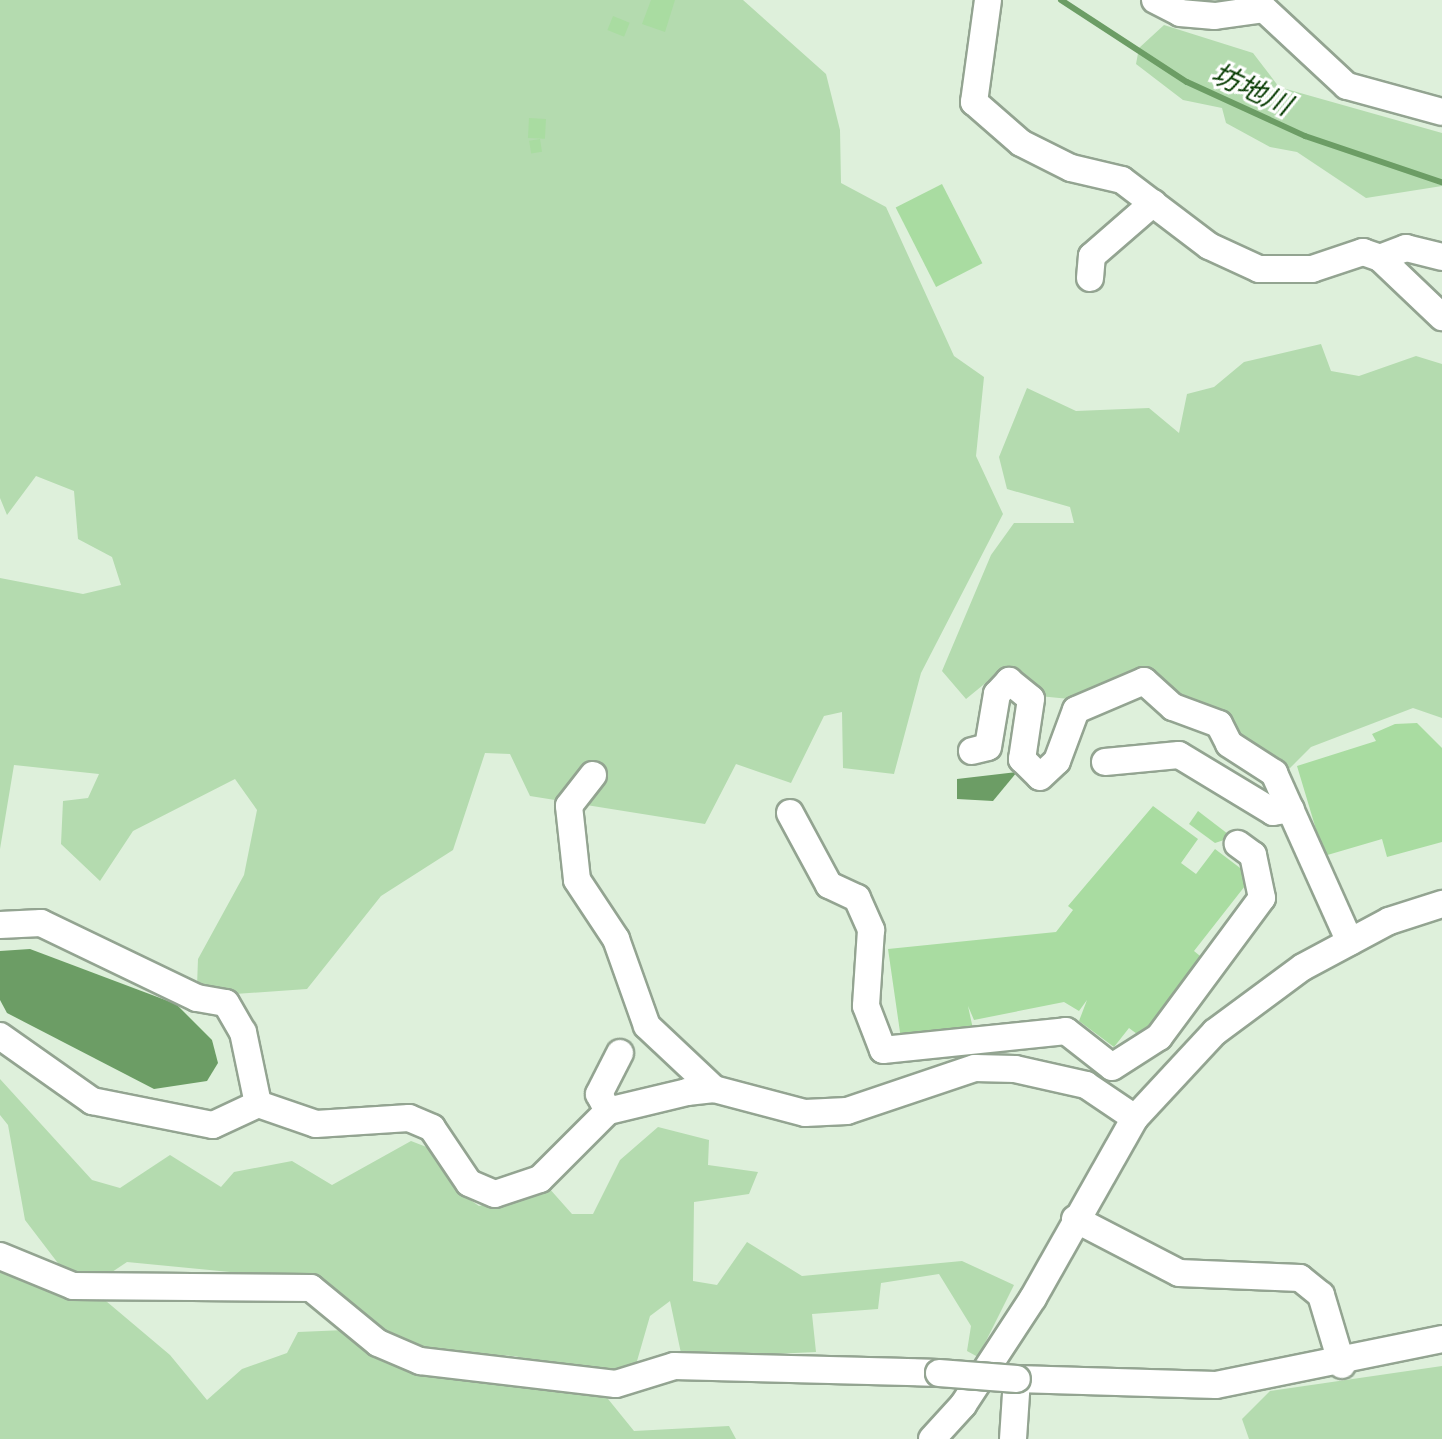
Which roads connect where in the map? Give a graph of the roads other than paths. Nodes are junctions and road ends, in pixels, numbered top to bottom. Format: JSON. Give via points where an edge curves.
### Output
{"nodes":[{"id":1,"x":988,"y":0,"type":"edge"},
{"id":2,"x":1155,"y":0,"type":"edge"},
{"id":3,"x":1248,"y":4,"type":"edge"},
{"id":4,"x":1442,"y":112,"type":"edge"},
{"id":5,"x":1153,"y":203,"type":"junction"},
{"id":6,"x":1442,"y":257,"type":"edge"},
{"id":7,"x":1380,"y":258,"type":"junction"},
{"id":8,"x":1090,"y":278,"type":"dead end"},
{"id":9,"x":1442,"y":317,"type":"edge"},
{"id":10,"x":972,"y":751,"type":"dead end"},
{"id":11,"x":1105,"y":762,"type":"dead end"},
{"id":12,"x":593,"y":775,"type":"dead end"},
{"id":13,"x":1291,"y":809,"type":"junction"},
{"id":14,"x":790,"y":813,"type":"dead end"},
{"id":15,"x":1238,"y":844,"type":"dead end"},
{"id":16,"x":1442,"y":904,"type":"edge"},
{"id":17,"x":0,"y":925,"type":"edge"},
{"id":18,"x":1350,"y":942,"type":"junction"},
{"id":19,"x":0,"y":1036,"type":"edge"},
{"id":20,"x":1002,"y":1038,"type":"junction"},
{"id":21,"x":620,"y":1053,"type":"dead end"},
{"id":22,"x":1001,"y":1068,"type":"junction"},
{"id":23,"x":714,"y":1089,"type":"junction"},
{"id":24,"x":258,"y":1104,"type":"junction"},
{"id":25,"x":608,"y":1111,"type":"junction"},
{"id":26,"x":1135,"y":1118,"type":"junction"},
{"id":27,"x":1075,"y":1219,"type":"junction"},
{"id":28,"x":0,"y":1256,"type":"edge"},
{"id":29,"x":1442,"y":1339,"type":"edge"},
{"id":30,"x":1342,"y":1365,"type":"junction"},
{"id":31,"x":1017,"y":1379,"type":"junction"},
{"id":32,"x":932,"y":1439,"type":"edge"},
{"id":33,"x":1013,"y":1439,"type":"edge"}],
"edges":[{"from":1,"to":5,"type":"street","via":[[974,102],[1021,143],[1071,168],[1122,180]]},
{"from":2,"to":3,"type":"street","via":[[1180,13],[1215,16]]},
{"from":3,"to":4,"type":"street","via":[[1279,18],[1347,86]]},
{"from":5,"to":7,"type":"street","via":[[1209,246],[1259,269],[1312,269],[1363,252]]},
{"from":5,"to":8,"type":"street","via":[[1092,256]]},
{"from":6,"to":7,"type":"street","via":[[1406,248]]},
{"from":7,"to":9,"type":"street"},
{"from":10,"to":13,"type":"street","via":[[988,747],[997,694],[1009,681],[1031,699],[1022,759],[1040,777],[1057,761],[1076,710],[1144,681],[1173,707],[1219,724],[1229,744],[1274,773]]},
{"from":11,"to":13,"type":"street","via":[[1179,755],[1273,812]]},
{"from":12,"to":23,"type":"street","via":[[569,806],[577,880],[616,939],[647,1026]]},
{"from":13,"to":18,"type":"street"},
{"from":14,"to":20,"type":"street","via":[[829,885],[857,898],[871,930],[866,1006],[883,1050]]},
{"from":15,"to":20,"type":"street","via":[[1253,855],[1262,898],[1159,1037],[1112,1067],[1066,1031]]},
{"from":16,"to":18,"type":"street"},
{"from":17,"to":24,"type":"street","via":[[41,923],[197,998],[226,1003],[243,1032]]},
{"from":18,"to":26,"type":"street","via":[[1215,1032]]},
{"from":19,"to":24,"type":"street","via":[[92,1101],[213,1125]]},
{"from":20,"to":22,"type":"street"},
{"from":21,"to":25,"type":"street","via":[[599,1094]]},
{"from":22,"to":23,"type":"street","via":[[975,1068],[847,1111],[805,1113]]},
{"from":22,"to":26,"type":"street","via":[[1056,1073]]},
{"from":23,"to":25,"type":"street"},
{"from":24,"to":25,"type":"street","via":[[316,1124],[409,1118],[432,1128],[469,1183],[495,1194],[540,1179]]},
{"from":26,"to":27,"type":"street"},
{"from":27,"to":30,"type":"street","via":[[1179,1273],[1300,1278],[1321,1295]]},
{"from":27,"to":32,"type":"street","via":[[963,1405]]},
{"from":28,"to":31,"type":"street","bridge":true,"via":[[73,1286],[311,1288],[378,1343],[420,1361],[616,1384],[674,1366]]},
{"from":29,"to":30,"type":"street"},
{"from":30,"to":31,"type":"street","via":[[1216,1385]]},
{"from":31,"to":33,"type":"street"}]}
